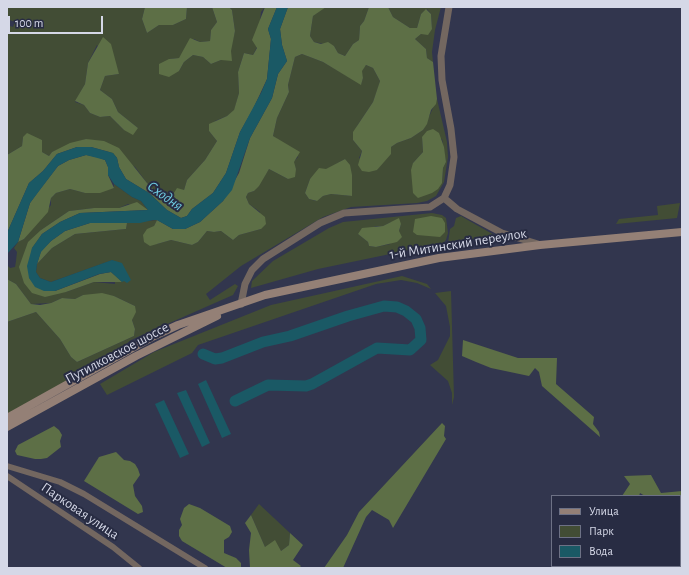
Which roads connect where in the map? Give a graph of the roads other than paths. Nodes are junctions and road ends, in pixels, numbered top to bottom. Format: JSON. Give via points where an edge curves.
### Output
{"nodes":[{"id":1,"x":449,"y":7,"type":"edge"},
{"id":2,"x":444,"y":198,"type":"junction"},
{"id":3,"x":682,"y":232,"type":"edge"},
{"id":4,"x":540,"y":245,"type":"junction"},
{"id":5,"x":241,"y":304,"type":"junction"},
{"id":6,"x":7,"y":418,"type":"edge"},
{"id":7,"x":7,"y":427,"type":"edge"},
{"id":8,"x":7,"y":466,"type":"edge"},
{"id":9,"x":7,"y":476,"type":"edge"},
{"id":10,"x":139,"y":568,"type":"edge"},
{"id":11,"x":205,"y":568,"type":"edge"}],
"edges":[{"from":1,"to":2,"type":"street","via":[[441,56],[442,80],[452,129],[454,157],[450,184]]},
{"from":2,"to":4,"type":"street","via":[[457,209],[502,233]]},
{"from":2,"to":5,"type":"street","via":[[430,207],[344,213],[320,223],[263,259],[252,270],[245,284]]},
{"from":3,"to":4,"type":"main road","name":"1-й Митинский переулок"},
{"from":4,"to":5,"type":"main road","name":"1-й Митинский переулок","via":[[435,258],[294,288]]},
{"from":5,"to":6,"type":"main road","name":"Путилковское шоссе","via":[[178,325],[154,336]]},
{"from":5,"to":7,"type":"main road","name":"Путилковское шоссе","via":[[136,356]]},
{"from":8,"to":11,"type":"street","via":[[60,482],[84,494]]},
{"from":9,"to":10,"type":"street","name":"Парковая улица"}]}
